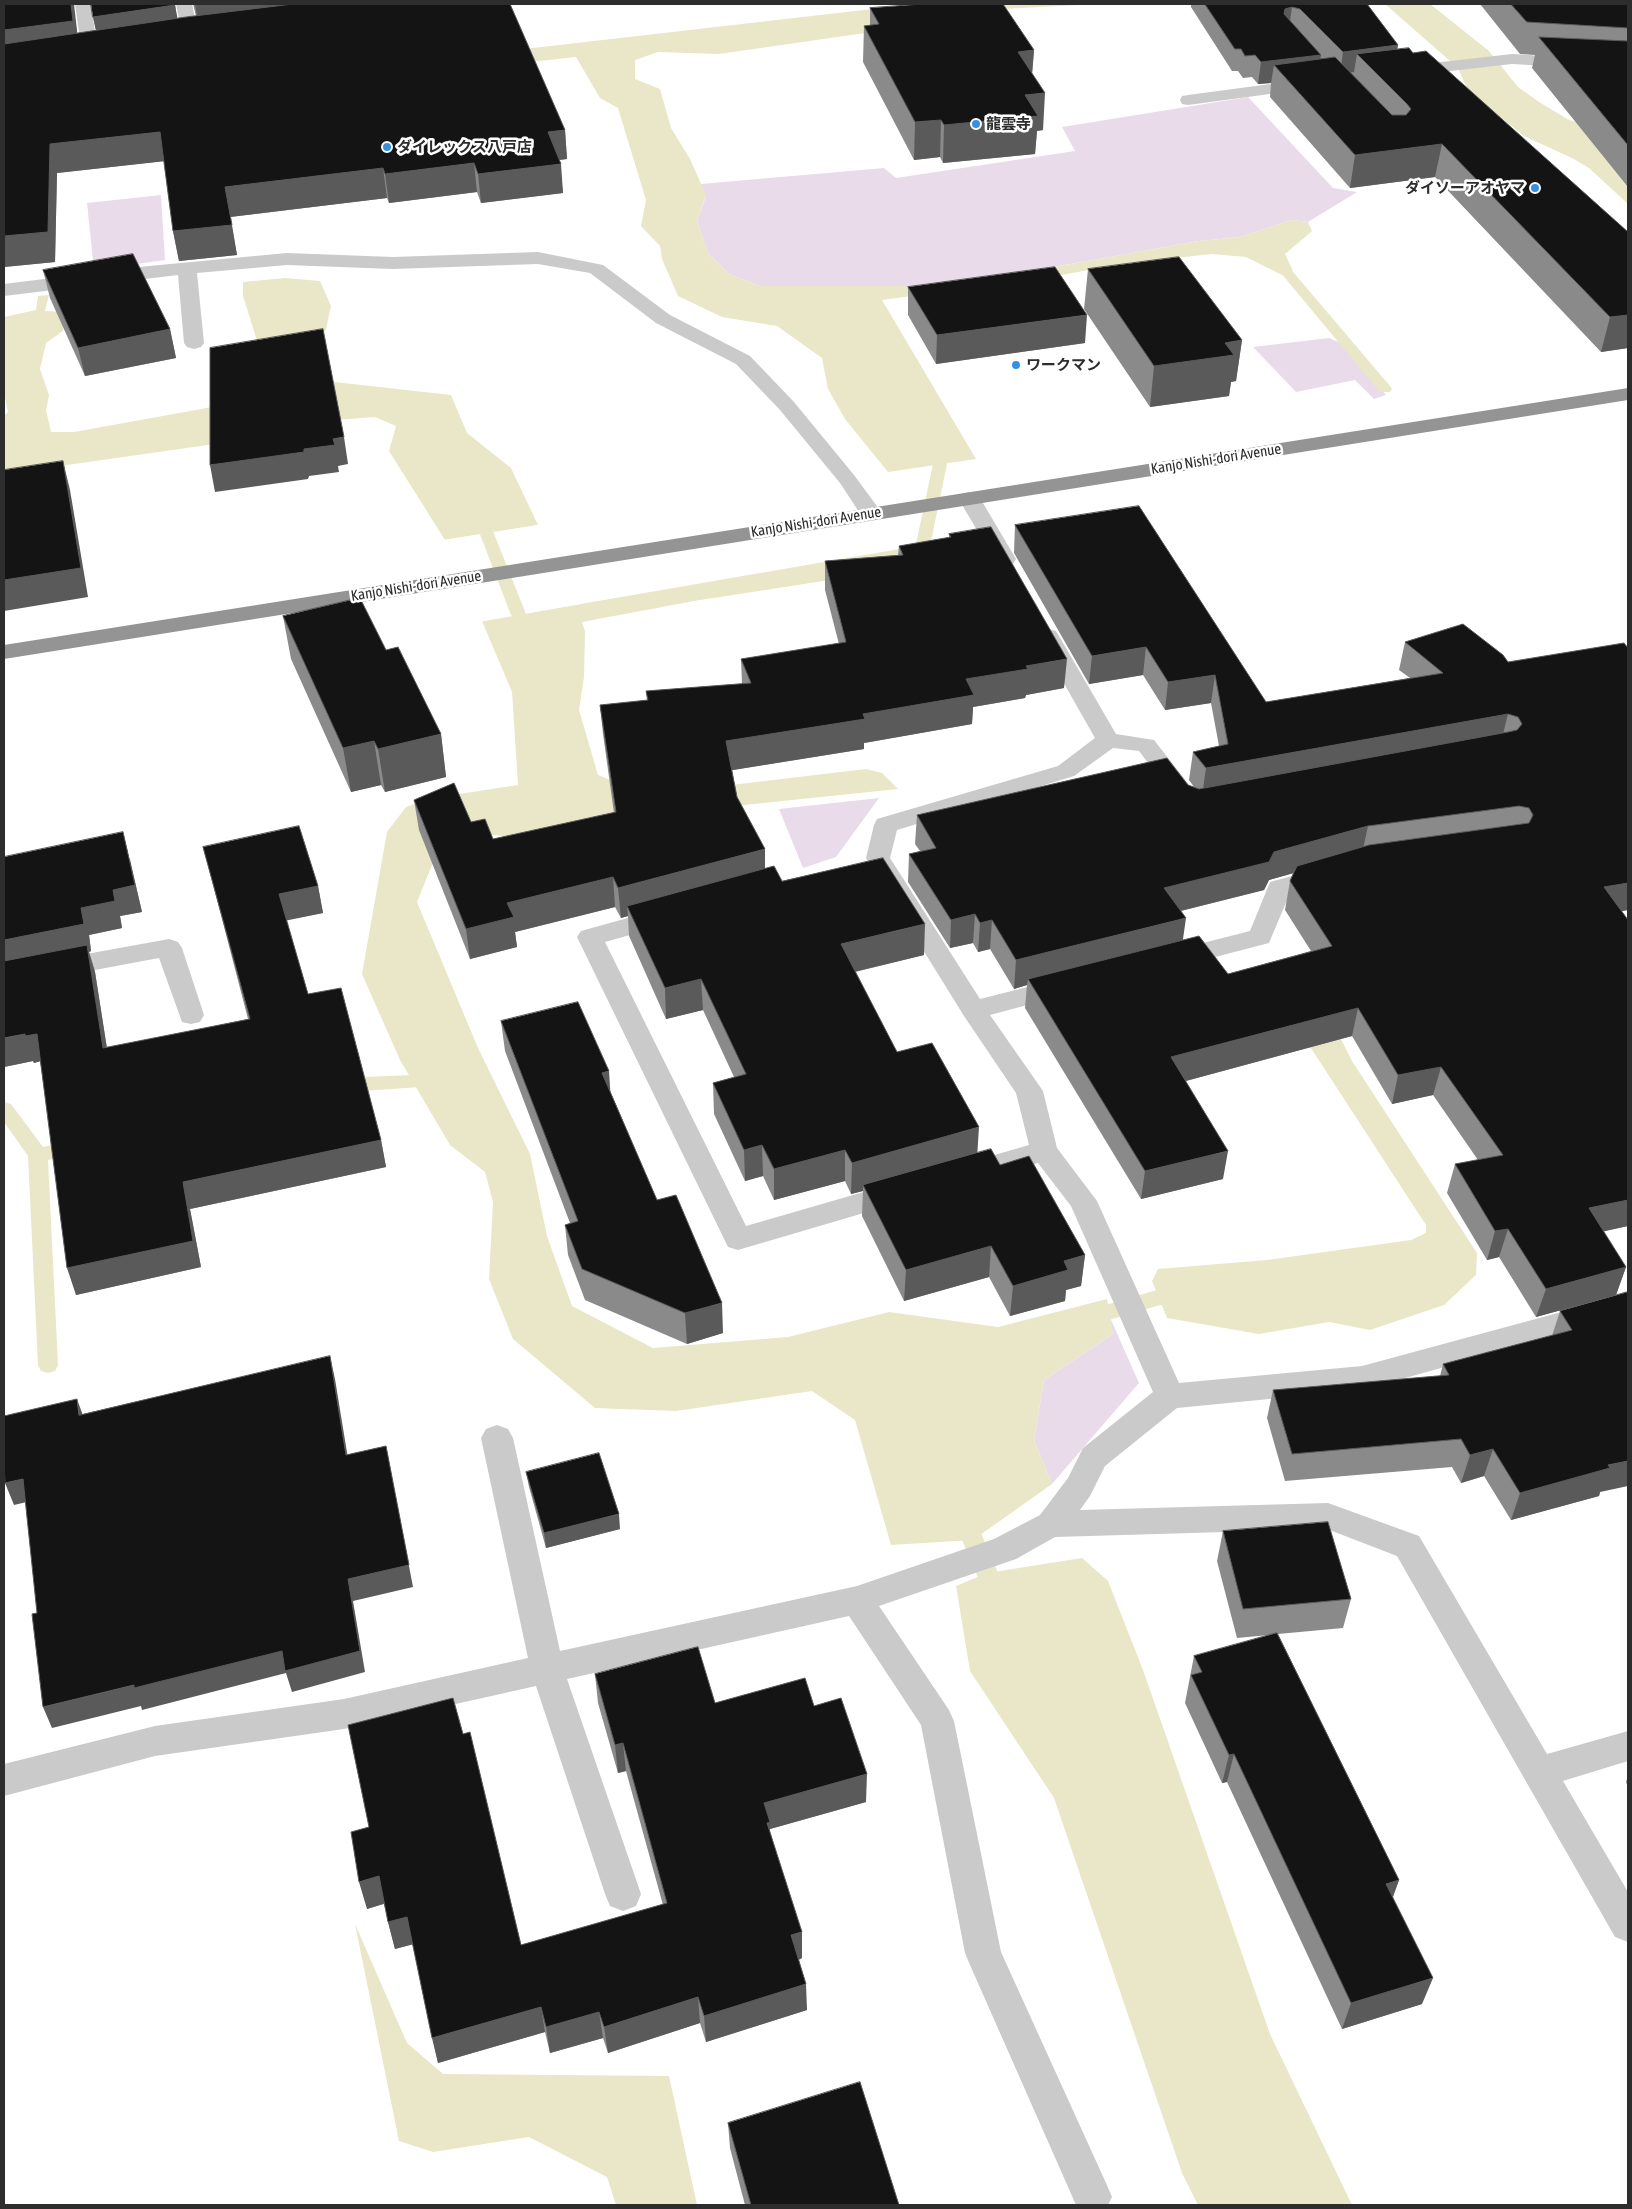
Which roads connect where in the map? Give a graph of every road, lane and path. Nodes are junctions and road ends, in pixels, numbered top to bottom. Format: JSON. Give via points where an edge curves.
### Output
{"nodes":[{"id":1,"x":83,"y":4,"type":"edge"},
{"id":2,"x":184,"y":4,"type":"edge"},
{"id":3,"x":210,"y":35,"type":"edge"},
{"id":4,"x":191,"y":38,"type":"junction"},
{"id":5,"x":174,"y":40,"type":"edge"},
{"id":6,"x":71,"y":56,"type":"edge"},
{"id":7,"x":1628,"y":66,"type":"edge"},
{"id":8,"x":1391,"y":73,"type":"edge"},
{"id":9,"x":1324,"y":82,"type":"edge"},
{"id":10,"x":1188,"y":100,"type":"dead end"},
{"id":11,"x":187,"y":268,"type":"junction"},
{"id":12,"x":4,"y":290,"type":"edge"},
{"id":13,"x":194,"y":343,"type":"dead end"},
{"id":14,"x":1628,"y":394,"type":"edge"},
{"id":15,"x":963,"y":499,"type":"junction"},
{"id":16,"x":871,"y":513,"type":"junction"},
{"id":17,"x":1016,"y":579,"type":"edge"},
{"id":18,"x":1035,"y":613,"type":"edge"},
{"id":19,"x":4,"y":652,"type":"edge"},
{"id":20,"x":1108,"y":740,"type":"junction"},
{"id":21,"x":1195,"y":807,"type":"edge"},
{"id":22,"x":1344,"y":870,"type":"edge"},
{"id":23,"x":686,"y":911,"type":"edge"},
{"id":24,"x":1155,"y":963,"type":"edge"},
{"id":25,"x":4,"y":978,"type":"edge"},
{"id":26,"x":1088,"y":980,"type":"edge"},
{"id":27,"x":973,"y":1010,"type":"junction"},
{"id":28,"x":191,"y":1016,"type":"dead end"},
{"id":29,"x":1044,"y":1151,"type":"junction"},
{"id":30,"x":1628,"y":1305,"type":"edge"},
{"id":31,"x":1170,"y":1396,"type":"junction"},
{"id":32,"x":498,"y":1438,"type":"dead end"},
{"id":33,"x":1052,"y":1524,"type":"junction"},
{"id":34,"x":857,"y":1600,"type":"junction"},
{"id":35,"x":547,"y":1669,"type":"junction"},
{"id":36,"x":1628,"y":1746,"type":"edge"},
{"id":37,"x":1539,"y":1772,"type":"junction"},
{"id":38,"x":4,"y":1780,"type":"edge"},
{"id":39,"x":623,"y":1894,"type":"dead end"},
{"id":40,"x":1628,"y":1925,"type":"edge"},
{"id":41,"x":1092,"y":2196,"type":"dead end"}],
"edges":[{"from":1,"to":6,"type":"street","via":[[98,52]]},
{"from":2,"to":4,"type":"street"},
{"from":3,"to":4,"type":"street"},
{"from":4,"to":5,"type":"street"},
{"from":7,"to":8,"type":"street","via":[[1503,60]]},
{"from":9,"to":10,"type":"street"},
{"from":11,"to":12,"type":"street"},
{"from":11,"to":13,"type":"street"},
{"from":11,"to":16,"type":"street","via":[[287,259],[393,263],[538,258],[596,269],[663,319],[743,360],[787,406]]},
{"from":14,"to":15,"type":"highway","name":"Kanjo Nishi-dori Avenue"},
{"from":15,"to":16,"type":"highway","name":"Kanjo Nishi-dori Avenue"},
{"from":15,"to":17,"type":"street"},
{"from":16,"to":19,"type":"highway","name":"Kanjo Nishi-dori Avenue"},
{"from":18,"to":20,"type":"street"},
{"from":20,"to":21,"type":"street","via":[[1146,745]]},
{"from":20,"to":27,"type":"street","via":[[1066,772],[886,825],[868,861]]},
{"from":22,"to":24,"type":"street","via":[[1279,888],[1260,936]]},
{"from":23,"to":29,"type":"street","via":[[590,937],[738,1239]]},
{"from":25,"to":28,"type":"street","via":[[169,948]]},
{"from":26,"to":27,"type":"street"},
{"from":27,"to":29,"type":"street","via":[[1029,1091]]},
{"from":29,"to":31,"type":"street","via":[[1084,1201]]},
{"from":30,"to":31,"type":"street","via":[[1362,1378]]},
{"from":31,"to":33,"type":"street","via":[[1094,1457],[1079,1487]]},
{"from":32,"to":35,"type":"street"},
{"from":33,"to":34,"type":"street","via":[[1005,1549]]},
{"from":33,"to":37,"type":"street","via":[[1328,1516],[1408,1546]]},
{"from":34,"to":35,"type":"street"},
{"from":34,"to":41,"type":"street","via":[[937,1722],[983,1952]]},
{"from":35,"to":38,"type":"street","via":[[344,1714],[155,1741]]},
{"from":35,"to":39,"type":"street"},
{"from":36,"to":37,"type":"street"},
{"from":37,"to":40,"type":"street"}]}
